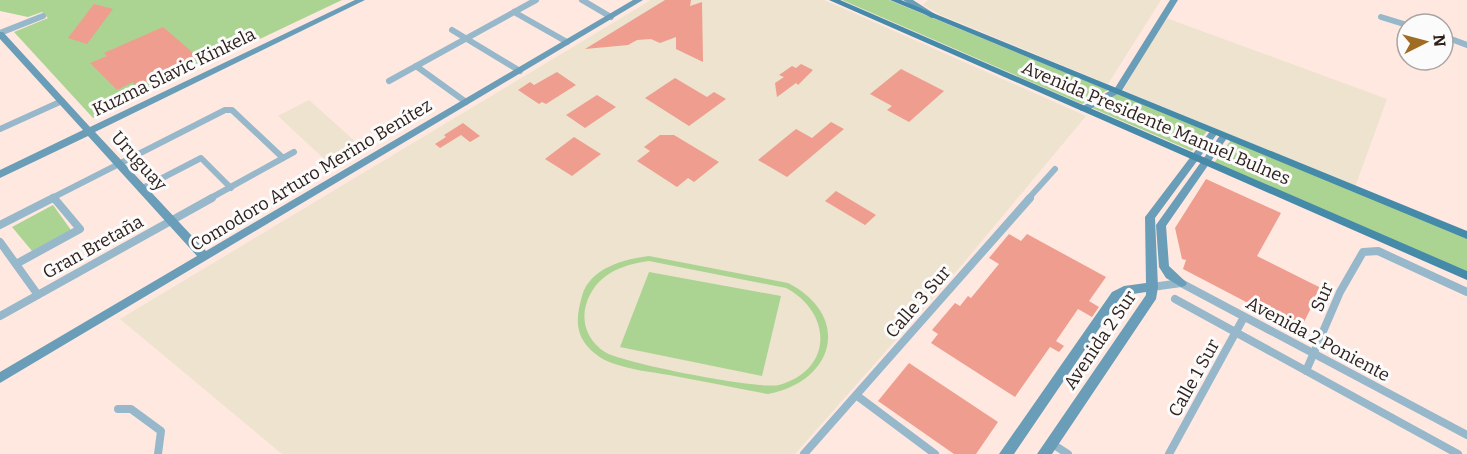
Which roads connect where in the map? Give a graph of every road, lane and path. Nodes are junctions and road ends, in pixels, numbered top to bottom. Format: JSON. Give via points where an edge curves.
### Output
{"nodes":[{"id":1,"x":362,"y":0,"type":"edge"},
{"id":2,"x":536,"y":0,"type":"edge"},
{"id":3,"x":582,"y":0,"type":"edge"},
{"id":4,"x":639,"y":0,"type":"edge"},
{"id":5,"x":833,"y":0,"type":"edge"},
{"id":6,"x":894,"y":0,"type":"edge"},
{"id":7,"x":907,"y":0,"type":"edge"},
{"id":8,"x":1174,"y":0,"type":"edge"},
{"id":9,"x":514,"y":12,"type":"junction"},
{"id":10,"x":43,"y":16,"type":"dead end"},
{"id":11,"x":611,"y":17,"type":"junction"},
{"id":12,"x":937,"y":17,"type":"junction"},
{"id":13,"x":1380,"y":17,"type":"dead end"},
{"id":14,"x":1395,"y":21,"type":"edge"},
{"id":15,"x":452,"y":30,"type":"dead end"},
{"id":16,"x":0,"y":34,"type":"edge"},
{"id":17,"x":466,"y":39,"type":"junction"},
{"id":18,"x":567,"y":42,"type":"junction"},
{"id":19,"x":416,"y":66,"type":"junction"},
{"id":20,"x":520,"y":71,"type":"junction"},
{"id":21,"x":389,"y":81,"type":"dead end"},
{"id":22,"x":1118,"y":90,"type":"junction"},
{"id":23,"x":62,"y":101,"type":"junction"},
{"id":24,"x":466,"y":102,"type":"junction"},
{"id":25,"x":1084,"y":110,"type":"junction"},
{"id":26,"x":0,"y":129,"type":"edge"},
{"id":27,"x":90,"y":130,"type":"junction"},
{"id":28,"x":1219,"y":134,"type":"junction"},
{"id":29,"x":294,"y":152,"type":"dead end"},
{"id":30,"x":1194,"y":157,"type":"junction"},
{"id":31,"x":283,"y":158,"type":"junction"},
{"id":32,"x":1206,"y":162,"type":"junction"},
{"id":33,"x":118,"y":164,"type":"junction"},
{"id":34,"x":1055,"y":169,"type":"dead end"},
{"id":35,"x":0,"y":174,"type":"edge"},
{"id":36,"x":231,"y":188,"type":"junction"},
{"id":37,"x":141,"y":189,"type":"junction"},
{"id":38,"x":53,"y":197,"type":"junction"},
{"id":39,"x":171,"y":220,"type":"junction"},
{"id":40,"x":0,"y":225,"type":"edge"},
{"id":41,"x":1467,"y":235,"type":"edge"},
{"id":42,"x":0,"y":242,"type":"edge"},
{"id":43,"x":205,"y":257,"type":"junction"},
{"id":44,"x":16,"y":264,"type":"junction"},
{"id":45,"x":1467,"y":276,"type":"edge"},
{"id":46,"x":1181,"y":283,"type":"junction"},
{"id":47,"x":1152,"y":287,"type":"junction"},
{"id":48,"x":1467,"y":292,"type":"edge"},
{"id":49,"x":38,"y":295,"type":"junction"},
{"id":50,"x":1175,"y":298,"type":"dead end"},
{"id":51,"x":0,"y":316,"type":"edge"},
{"id":52,"x":1244,"y":317,"type":"junction"},
{"id":53,"x":1236,"y":332,"type":"junction"},
{"id":54,"x":1313,"y":354,"type":"junction"},
{"id":55,"x":1306,"y":371,"type":"junction"},
{"id":56,"x":0,"y":378,"type":"edge"},
{"id":57,"x":856,"y":395,"type":"junction"},
{"id":58,"x":118,"y":409,"type":"dead end"},
{"id":59,"x":1467,"y":435,"type":"edge"},
{"id":60,"x":1048,"y":448,"type":"edge"},
{"id":61,"x":922,"y":451,"type":"edge"},
{"id":62,"x":158,"y":454,"type":"edge"},
{"id":63,"x":804,"y":454,"type":"edge"},
{"id":64,"x":936,"y":454,"type":"edge"},
{"id":65,"x":1006,"y":454,"type":"edge"},
{"id":66,"x":1068,"y":454,"type":"edge"},
{"id":67,"x":1169,"y":454,"type":"edge"},
{"id":68,"x":1458,"y":454,"type":"edge"}],
"edges":[{"from":1,"to":27,"type":"street","name":"Kuzma Slavic Kinkela"},
{"from":2,"to":9,"type":"street"},
{"from":3,"to":11,"type":"street"},
{"from":4,"to":11,"type":"street","name":"Comodoro Arturo Merino Benítez"},
{"from":5,"to":25,"type":"main road","name":"Avenida Presidente Manuel Bulnes"},
{"from":6,"to":12,"type":"main road","name":"Avenida Presidente Manuel Bulnes"},
{"from":7,"to":12,"type":"street"},
{"from":8,"to":22,"type":"street"},
{"from":9,"to":17,"type":"street"},
{"from":9,"to":18,"type":"street"},
{"from":10,"to":16,"type":"street"},
{"from":11,"to":18,"type":"street","name":"Comodoro Arturo Merino Benítez"},
{"from":12,"to":22,"type":"main road","name":"Avenida Presidente Manuel Bulnes"},
{"from":13,"to":14,"type":"street"},
{"from":15,"to":17,"type":"street"},
{"from":16,"to":23,"type":"street","name":"Uruguay"},
{"from":17,"to":19,"type":"street"},
{"from":17,"to":20,"type":"street"},
{"from":18,"to":20,"type":"street","name":"Comodoro Arturo Merino Benítez"},
{"from":19,"to":21,"type":"street"},
{"from":19,"to":24,"type":"street"},
{"from":20,"to":24,"type":"street","name":"Comodoro Arturo Merino Benítez"},
{"from":22,"to":25,"type":"street"},
{"from":22,"to":28,"type":"main road","name":"Avenida Presidente Manuel Bulnes"},
{"from":23,"to":26,"type":"street"},
{"from":23,"to":27,"type":"street","name":"Uruguay"},
{"from":24,"to":43,"type":"street","name":"Comodoro Arturo Merino Benítez"},
{"from":25,"to":30,"type":"main road","name":"Avenida Presidente Manuel Bulnes"},
{"from":27,"to":33,"type":"street","name":"Uruguay"},
{"from":27,"to":35,"type":"street","name":"Kuzma Slavic Kinkela"},
{"from":28,"to":30,"type":"street"},
{"from":28,"to":32,"type":"street"},
{"from":28,"to":41,"type":"main road","name":"Avenida Presidente Manuel Bulnes"},
{"from":29,"to":31,"type":"street","name":"Gran Bretaña"},
{"from":30,"to":32,"type":"main road","name":"Avenida Presidente Manuel Bulnes"},
{"from":30,"to":47,"type":"street","via":[[1150,217]]},
{"from":31,"to":33,"type":"street","via":[[228,110]]},
{"from":31,"to":36,"type":"street","name":"Gran Bretaña"},
{"from":32,"to":45,"type":"main road","name":"Avenida Presidente Manuel Bulnes"},
{"from":32,"to":46,"type":"street","via":[[1161,225],[1164,267]]},
{"from":33,"to":37,"type":"street","name":"Uruguay"},
{"from":33,"to":38,"type":"street"},
{"from":34,"to":57,"type":"street","name":"Calle 3 Sur"},
{"from":36,"to":37,"type":"street","via":[[201,158]]},
{"from":36,"to":39,"type":"street","name":"Gran Bretaña"},
{"from":37,"to":39,"type":"street","name":"Uruguay"},
{"from":38,"to":40,"type":"street"},
{"from":38,"to":44,"type":"street","via":[[80,229]]},
{"from":39,"to":43,"type":"street","name":"Uruguay"},
{"from":39,"to":49,"type":"street","name":"Gran Bretaña"},
{"from":42,"to":44,"type":"street"},
{"from":43,"to":56,"type":"street","name":"Comodoro Arturo Merino Benítez"},
{"from":44,"to":49,"type":"street"},
{"from":46,"to":47,"type":"street"},
{"from":46,"to":52,"type":"street","name":"Avenida 2 Poniente"},
{"from":47,"to":60,"type":"street","name":"Avenida 2 Sur","via":[[1152,296]]},
{"from":47,"to":65,"type":"street","name":"Avenida 2 Sur","via":[[1116,295]]},
{"from":48,"to":54,"type":"street","name":"Sur","via":[[1378,251],[1367,250],[1360,254]]},
{"from":49,"to":51,"type":"street","name":"Gran Bretaña"},
{"from":50,"to":53,"type":"street","name":"Avenida 2 Poniente"},
{"from":52,"to":53,"type":"street","name":"Calle 1 Sur"},
{"from":52,"to":54,"type":"street","name":"Avenida 2 Poniente"},
{"from":53,"to":55,"type":"street","name":"Avenida 2 Poniente"},
{"from":53,"to":67,"type":"street","name":"Calle 1 Sur"},
{"from":54,"to":55,"type":"street","name":"Sur"},
{"from":54,"to":59,"type":"street","name":"Avenida 2 Poniente"},
{"from":55,"to":68,"type":"street","name":"Avenida 2 Poniente"},
{"from":57,"to":61,"type":"street"},
{"from":57,"to":63,"type":"street","name":"Calle 3 Sur"},
{"from":58,"to":62,"type":"street","via":[[131,409],[161,431]]},
{"from":60,"to":66,"type":"street"},
{"from":61,"to":64,"type":"street"}]}
